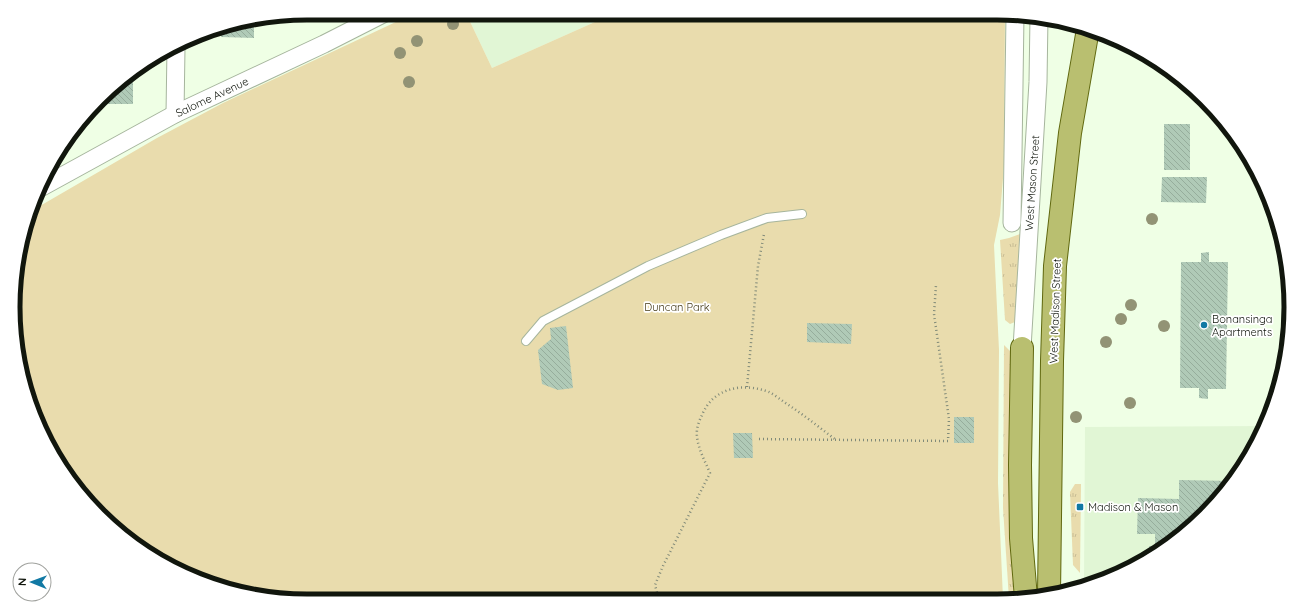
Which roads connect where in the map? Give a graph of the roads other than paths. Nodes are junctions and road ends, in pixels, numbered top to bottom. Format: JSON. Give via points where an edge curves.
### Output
{"nodes":[{"id":1,"x":371,"y":20,"type":"edge"},
{"id":2,"x":1015,"y":21,"type":"edge"},
{"id":3,"x":1039,"y":23,"type":"edge"},
{"id":4,"x":1087,"y":34,"type":"edge"},
{"id":5,"x":176,"y":52,"type":"edge"},
{"id":6,"x":174,"y":114,"type":"junction"},
{"id":7,"x":48,"y":183,"type":"edge"},
{"id":8,"x":802,"y":214,"type":"dead end"},
{"id":9,"x":1012,"y":223,"type":"dead end"},
{"id":10,"x":526,"y":341,"type":"dead end"},
{"id":11,"x":1022,"y":348,"type":"joint"},
{"id":12,"x":1049,"y":589,"type":"edge"},
{"id":13,"x":1026,"y":592,"type":"edge"}],
"edges":[{"from":1,"to":6,"type":"street","name":"Salome Avenue"},
{"from":2,"to":9,"type":"street","name":"West Mason Street"},
{"from":3,"to":11,"type":"street","name":"West Mason Street","via":[[1038,82]]},
{"from":4,"to":12,"type":"main road","name":"West Madison Street","via":[[1070,133],[1055,266]]},
{"from":5,"to":6,"type":"street"},
{"from":6,"to":7,"type":"street","name":"Salome Avenue"},
{"from":8,"to":10,"type":"lane","via":[[767,218],[687,249],[618,281],[543,321]]},
{"from":11,"to":13,"type":"main road","via":[[1021,538]]}]}
